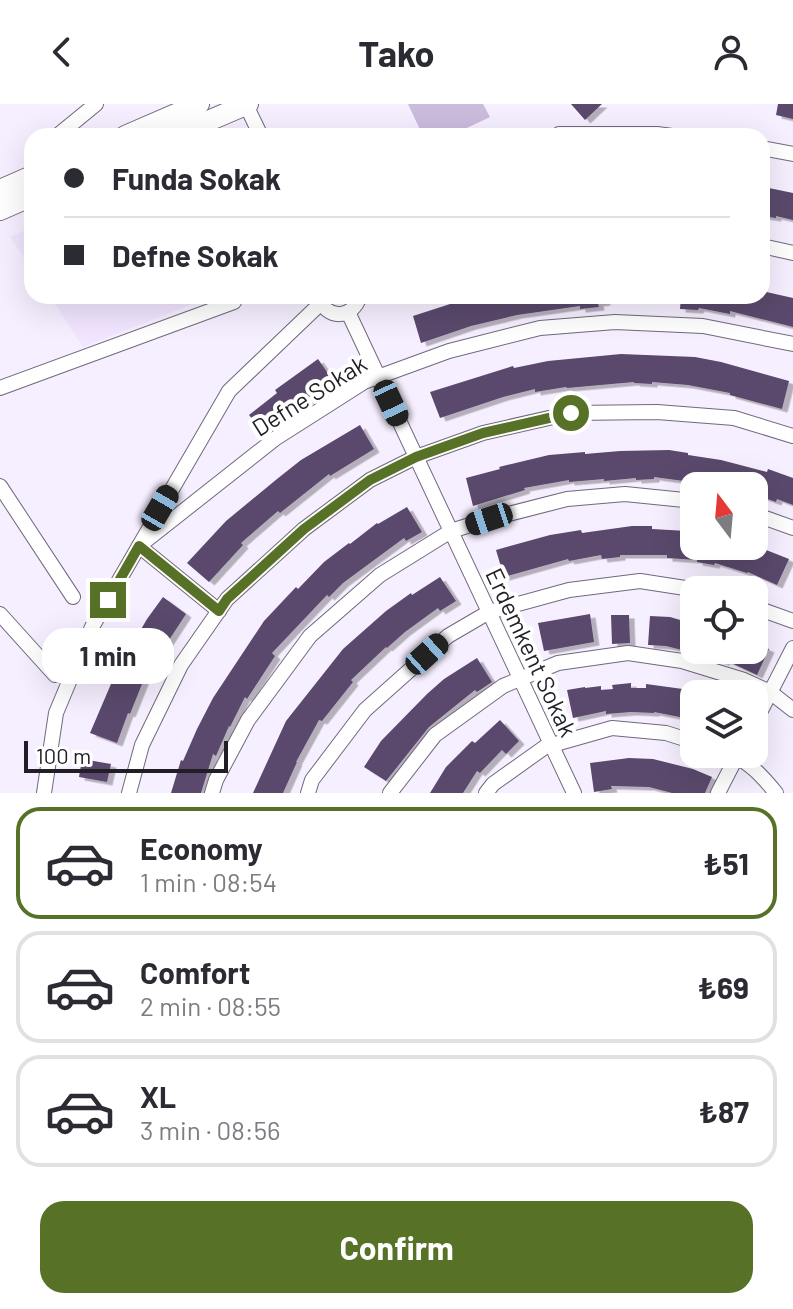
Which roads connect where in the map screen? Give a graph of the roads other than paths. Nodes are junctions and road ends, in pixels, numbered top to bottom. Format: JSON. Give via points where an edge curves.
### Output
{"nodes":[{"id":1,"x":96,"y":104,"type":"edge"},
{"id":2,"x":199,"y":104,"type":"edge"},
{"id":3,"x":246,"y":104,"type":"edge"},
{"id":4,"x":67,"y":128,"type":"edge"},
{"id":5,"x":144,"y":128,"type":"edge"},
{"id":6,"x":191,"y":128,"type":"edge"},
{"id":7,"x":257,"y":128,"type":"edge"},
{"id":8,"x":770,"y":150,"type":"edge"},
{"id":9,"x":793,"y":154,"type":"edge"},
{"id":10,"x":24,"y":180,"type":"edge"},
{"id":11,"x":0,"y":190,"type":"edge"},
{"id":12,"x":24,"y":200,"type":"edge"},
{"id":13,"x":0,"y":210,"type":"edge"},
{"id":14,"x":770,"y":248,"type":"edge"},
{"id":15,"x":793,"y":253,"type":"edge"},
{"id":16,"x":229,"y":304,"type":"edge"},
{"id":17,"x":315,"y":304,"type":"edge"},
{"id":18,"x":323,"y":304,"type":"edge"},
{"id":19,"x":356,"y":304,"type":"edge"},
{"id":20,"x":348,"y":312,"type":"junction"},
{"id":21,"x":793,"y":344,"type":"edge"},
{"id":22,"x":378,"y":376,"type":"junction"},
{"id":23,"x":1,"y":387,"type":"edge"},
{"id":24,"x":793,"y":436,"type":"edge"},
{"id":25,"x":416,"y":457,"type":"junction"},
{"id":26,"x":0,"y":486,"type":"edge"},
{"id":27,"x":680,"y":500,"type":"edge"},
{"id":28,"x":768,"y":519,"type":"edge"},
{"id":29,"x":793,"y":528,"type":"edge"},
{"id":30,"x":451,"y":531,"type":"junction"},
{"id":31,"x":139,"y":546,"type":"junction"},
{"id":32,"x":680,"y":587,"type":"edge"},
{"id":33,"x":73,"y":597,"type":"dead end"},
{"id":34,"x":219,"y":611,"type":"junction"},
{"id":35,"x":489,"y":612,"type":"junction"},
{"id":36,"x":768,"y":612,"type":"edge"},
{"id":37,"x":0,"y":614,"type":"edge"},
{"id":38,"x":793,"y":621,"type":"edge"},
{"id":39,"x":793,"y":648,"type":"edge"},
{"id":40,"x":55,"y":675,"type":"dead end"},
{"id":41,"x":521,"y":679,"type":"junction"},
{"id":42,"x":770,"y":692,"type":"junction"},
{"id":43,"x":768,"y":696,"type":"edge"},
{"id":44,"x":793,"y":710,"type":"edge"},
{"id":45,"x":680,"y":738,"type":"edge"},
{"id":46,"x":552,"y":746,"type":"junction"},
{"id":47,"x":729,"y":768,"type":"edge"},
{"id":48,"x":753,"y":768,"type":"edge"},
{"id":49,"x":44,"y":793,"type":"edge"},
{"id":50,"x":129,"y":793,"type":"edge"},
{"id":51,"x":212,"y":793,"type":"edge"},
{"id":52,"x":308,"y":793,"type":"edge"},
{"id":53,"x":390,"y":793,"type":"edge"},
{"id":54,"x":486,"y":793,"type":"edge"},
{"id":55,"x":574,"y":793,"type":"edge"},
{"id":56,"x":718,"y":793,"type":"edge"},
{"id":57,"x":776,"y":793,"type":"edge"}],
"edges":[{"from":1,"to":4,"type":"street"},
{"from":2,"to":5,"type":"main road"},
{"from":3,"to":6,"type":"main road"},
{"from":3,"to":7,"type":"street"},
{"from":8,"to":9,"type":"street"},
{"from":10,"to":11,"type":"main road"},
{"from":12,"to":13,"type":"main road"},
{"from":14,"to":15,"type":"street"},
{"from":16,"to":23,"type":"street"},
{"from":17,"to":31,"type":"street","via":[[229,391]]},
{"from":18,"to":20,"type":"street","via":[[330,312]]},
{"from":19,"to":20,"type":"street"},
{"from":20,"to":22,"type":"street","name":"Erdemkent Sokak"},
{"from":21,"to":22,"type":"street","name":"Defne Sokak","via":[[703,326],[615,322],[540,328]]},
{"from":22,"to":25,"type":"street","name":"Erdemkent Sokak"},
{"from":22,"to":31,"type":"street","name":"Defne Sokak","via":[[276,438]]},
{"from":24,"to":25,"type":"street","via":[[734,418],[571,413],[483,433]]},
{"from":25,"to":30,"type":"street","name":"Erdemkent Sokak"},
{"from":25,"to":34,"type":"street","via":[[370,480],[304,529]]},
{"from":26,"to":33,"type":"street"},
{"from":27,"to":30,"type":"street","via":[[625,494],[567,499]]},
{"from":28,"to":29,"type":"street"},
{"from":30,"to":35,"type":"street","name":"Erdemkent Sokak"},
{"from":30,"to":51,"type":"street","via":[[380,575],[310,636],[248,720]]},
{"from":31,"to":34,"type":"street"},
{"from":31,"to":49,"type":"street","name":"Defne Sokak","via":[[92,627],[56,713]]},
{"from":32,"to":35,"type":"street","via":[[640,581],[569,590]]},
{"from":34,"to":50,"type":"street","via":[[181,665],[142,745]]},
{"from":35,"to":41,"type":"street","name":"Erdemkent Sokak"},
{"from":35,"to":52,"type":"street","via":[[448,636],[365,710],[312,780]]},
{"from":36,"to":38,"type":"street"},
{"from":37,"to":40,"type":"street"},
{"from":39,"to":42,"type":"street"},
{"from":41,"to":42,"type":"street","via":[[558,663],[628,653],[682,661]]},
{"from":41,"to":46,"type":"street","name":"Erdemkent Sokak"},
{"from":41,"to":53,"type":"street","via":[[435,735]]},
{"from":42,"to":43,"type":"street"},
{"from":42,"to":44,"type":"street"},
{"from":45,"to":46,"type":"street","via":[[612,728]]},
{"from":46,"to":54,"type":"street"},
{"from":46,"to":55,"type":"street","name":"Erdemkent Sokak"},
{"from":47,"to":56,"type":"street"},
{"from":48,"to":57,"type":"street"}]}
